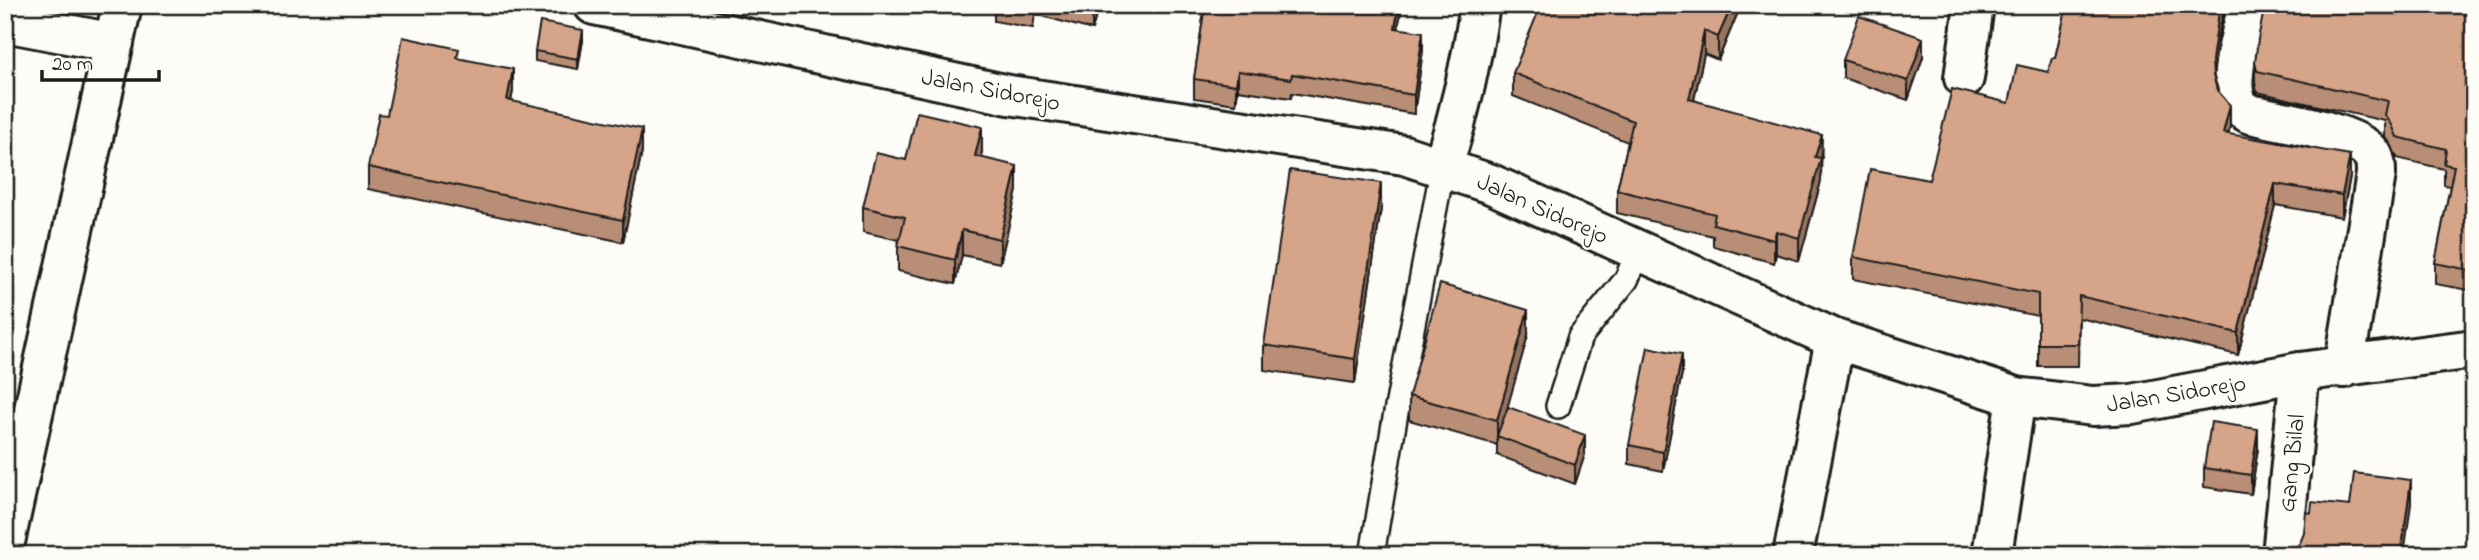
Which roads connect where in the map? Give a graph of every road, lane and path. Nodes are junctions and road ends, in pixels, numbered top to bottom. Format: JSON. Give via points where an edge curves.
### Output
{"nodes":[{"id":1,"x":122,"y":5,"type":"edge"},
{"id":2,"x":594,"y":5,"type":"edge"},
{"id":3,"x":1480,"y":5,"type":"edge"},
{"id":4,"x":1974,"y":5,"type":"edge"},
{"id":5,"x":2248,"y":5,"type":"edge"},
{"id":6,"x":5,"y":22,"type":"edge"},
{"id":7,"x":114,"y":43,"type":"junction"},
{"id":8,"x":1964,"y":78,"type":"dead end"},
{"id":9,"x":1443,"y":166,"type":"junction"},
{"id":10,"x":1639,"y":251,"type":"junction"},
{"id":11,"x":1835,"y":339,"type":"junction"},
{"id":12,"x":2474,"y":349,"type":"edge"},
{"id":13,"x":2344,"y":368,"type":"junction"},
{"id":14,"x":2300,"y":372,"type":"junction"},
{"id":15,"x":2015,"y":397,"type":"junction"},
{"id":16,"x":1558,"y":406,"type":"dead end"},
{"id":17,"x":14,"y":462,"type":"edge"},
{"id":18,"x":5,"y":542,"type":"edge"},
{"id":19,"x":1372,"y":555,"type":"edge"},
{"id":20,"x":1793,"y":555,"type":"edge"},
{"id":21,"x":1992,"y":555,"type":"edge"},
{"id":22,"x":2282,"y":555,"type":"edge"}],
"edges":[{"from":1,"to":7,"type":"street"},
{"from":2,"to":9,"type":"street","name":"Jalan Sidorejo","via":[[1009,95],[1364,148]]},
{"from":3,"to":9,"type":"street","via":[[1473,59]]},
{"from":4,"to":8,"type":"street"},
{"from":5,"to":13,"type":"street","via":[[2234,77],[2239,106],[2250,114],[2348,137],[2375,159]]},
{"from":6,"to":7,"type":"street"},
{"from":7,"to":17,"type":"street"},
{"from":9,"to":10,"type":"street","name":"Jalan Sidorejo"},
{"from":9,"to":19,"type":"lane"},
{"from":10,"to":11,"type":"street","name":"Jalan Sidorejo"},
{"from":10,"to":16,"type":"lane","via":[[1626,280],[1580,337]]},
{"from":11,"to":15,"type":"street","name":"Jalan Sidorejo"},
{"from":11,"to":20,"type":"street"},
{"from":12,"to":13,"type":"street","name":"Jalan Sidorejo"},
{"from":13,"to":14,"type":"street","name":"Jalan Sidorejo"},
{"from":14,"to":15,"type":"street","name":"Jalan Sidorejo","via":[[2132,404],[2093,406]]},
{"from":14,"to":22,"type":"street","name":"Gang Bilal"},
{"from":15,"to":21,"type":"street"},
{"from":17,"to":18,"type":"street"}]}
